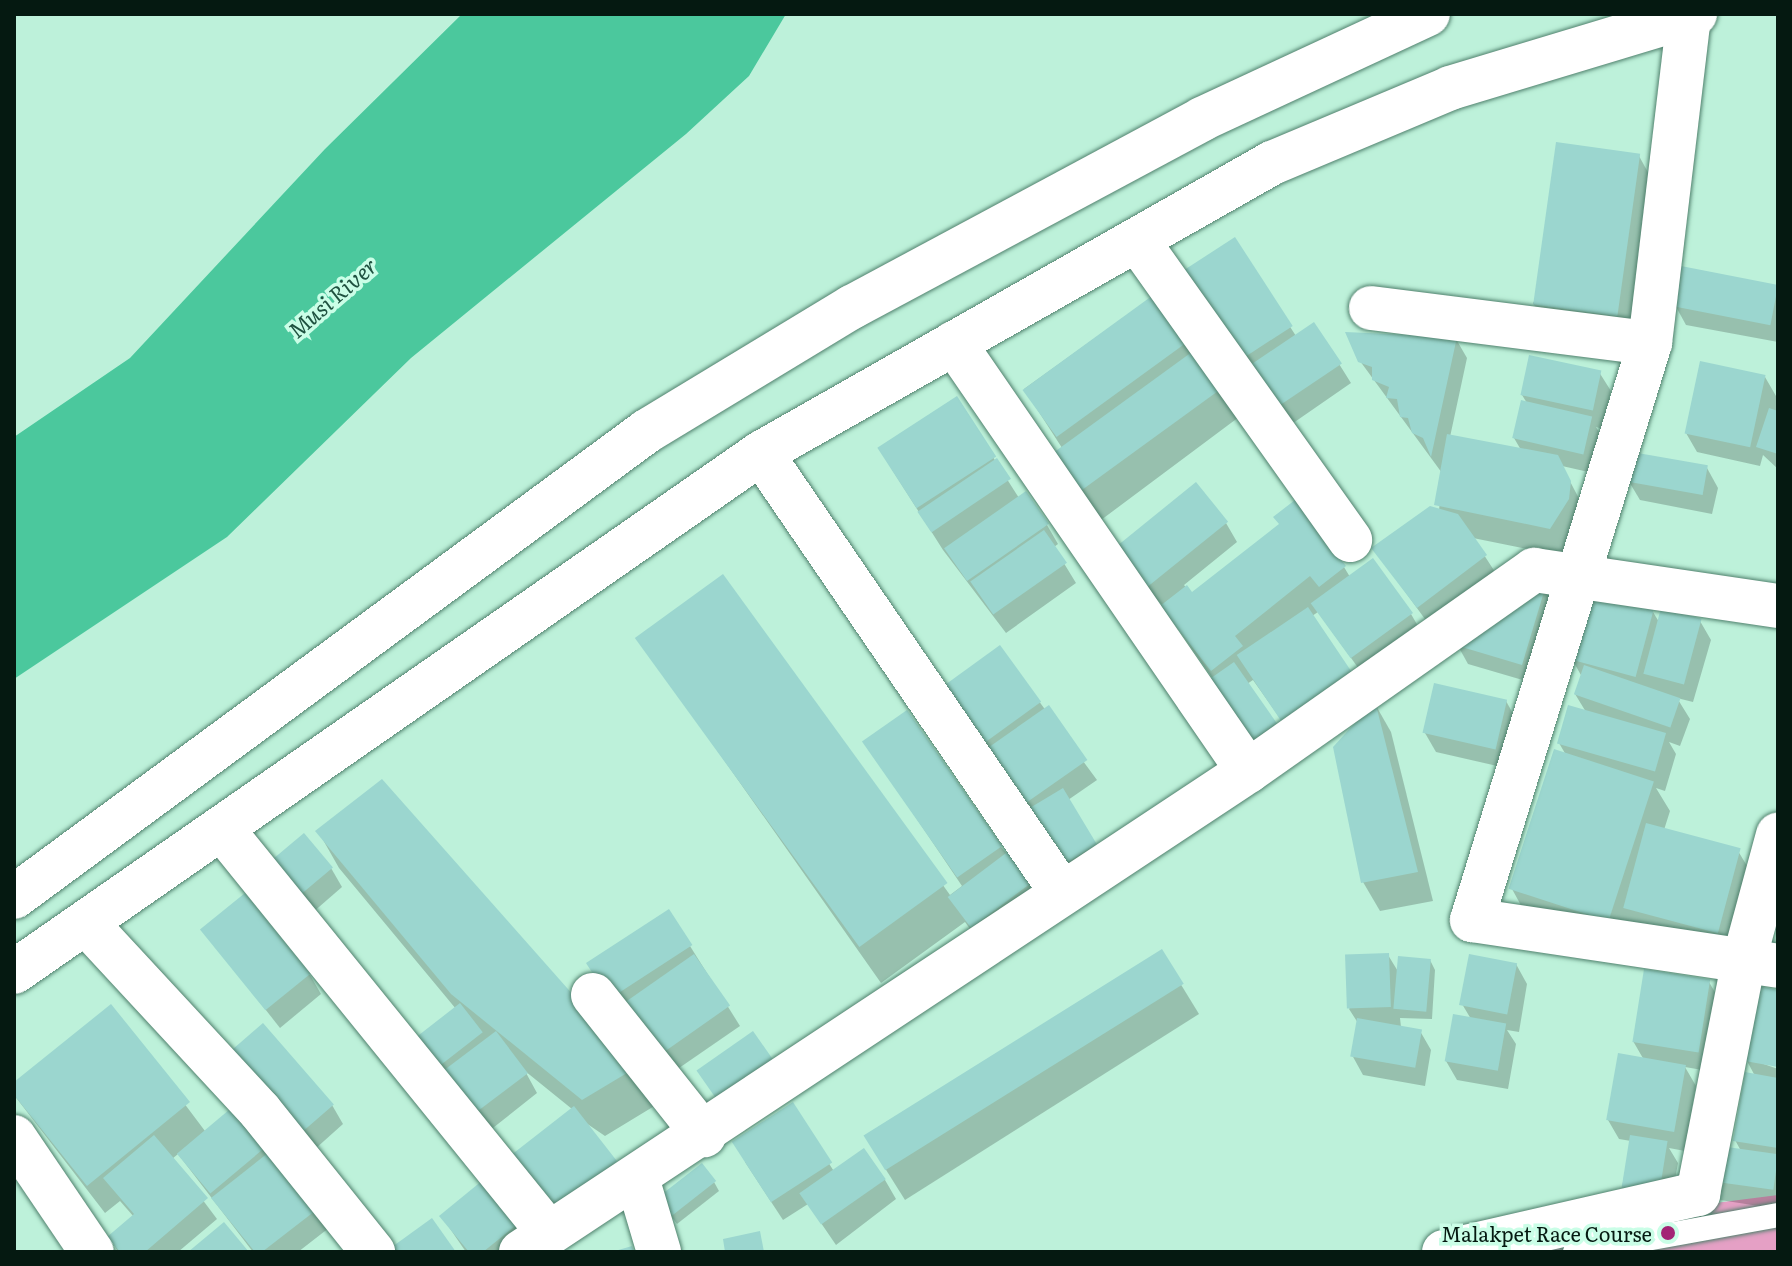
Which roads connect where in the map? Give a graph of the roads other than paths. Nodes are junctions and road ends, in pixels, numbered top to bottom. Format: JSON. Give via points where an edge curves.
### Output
{"nodes":[{"id":1,"x":1428,"y":14,"type":"edge"},
{"id":2,"x":1692,"y":15,"type":"edge"},
{"id":3,"x":1137,"y":240,"type":"junction"},
{"id":4,"x":1371,"y":308,"type":"dead end"},
{"id":5,"x":954,"y":343,"type":"junction"},
{"id":6,"x":1650,"y":343,"type":"junction"},
{"id":7,"x":761,"y":453,"type":"junction"},
{"id":8,"x":1350,"y":540,"type":"dead end"},
{"id":9,"x":1580,"y":576,"type":"junction"},
{"id":10,"x":1778,"y":606,"type":"edge"},
{"id":11,"x":1248,"y":771,"type":"junction"},
{"id":12,"x":222,"y":829,"type":"junction"},
{"id":13,"x":1778,"y":835,"type":"edge"},
{"id":14,"x":1060,"y":890,"type":"junction"},
{"id":15,"x":14,"y":897,"type":"edge"},
{"id":16,"x":86,"y":923,"type":"junction"},
{"id":17,"x":1761,"y":963,"type":"edge"},
{"id":18,"x":14,"y":972,"type":"edge"},
{"id":19,"x":593,"y":995,"type":"dead end"},
{"id":20,"x":704,"y":1135,"type":"junction"},
{"id":21,"x":14,"y":1137,"type":"edge"},
{"id":22,"x":637,"y":1178,"type":"junction"},
{"id":23,"x":1778,"y":1215,"type":"edge"},
{"id":24,"x":535,"y":1242,"type":"edge"},
{"id":25,"x":92,"y":1252,"type":"edge"},
{"id":26,"x":373,"y":1252,"type":"edge"},
{"id":27,"x":659,"y":1252,"type":"edge"},
{"id":28,"x":1444,"y":1252,"type":"edge"},
{"id":29,"x":1575,"y":1252,"type":"edge"}],
"edges":[{"from":1,"to":15,"type":"street","via":[[1202,119],[852,307],[647,431]]},
{"from":2,"to":3,"type":"street","via":[[1450,88],[1272,163]]},
{"from":2,"to":6,"type":"street"},
{"from":3,"to":5,"type":"street"},
{"from":3,"to":8,"type":"street"},
{"from":4,"to":6,"type":"street"},
{"from":5,"to":7,"type":"street"},
{"from":5,"to":11,"type":"street"},
{"from":6,"to":9,"type":"street"},
{"from":7,"to":12,"type":"street","via":[[383,711]]},
{"from":7,"to":14,"type":"street"},
{"from":9,"to":10,"type":"street"},
{"from":9,"to":11,"type":"street","via":[[1534,570]]},
{"from":9,"to":17,"type":"street","via":[[1472,920]]},
{"from":11,"to":14,"type":"street"},
{"from":12,"to":16,"type":"street"},
{"from":12,"to":24,"type":"street"},
{"from":13,"to":17,"type":"street"},
{"from":14,"to":20,"type":"street"},
{"from":16,"to":18,"type":"street"},
{"from":16,"to":26,"type":"street","via":[[260,1111]]},
{"from":17,"to":28,"type":"street","via":[[1698,1194]]},
{"from":19,"to":20,"type":"street"},
{"from":20,"to":22,"type":"street"},
{"from":21,"to":25,"type":"street"},
{"from":22,"to":24,"type":"street"},
{"from":22,"to":27,"type":"street"},
{"from":23,"to":29,"type":"lane"}]}
